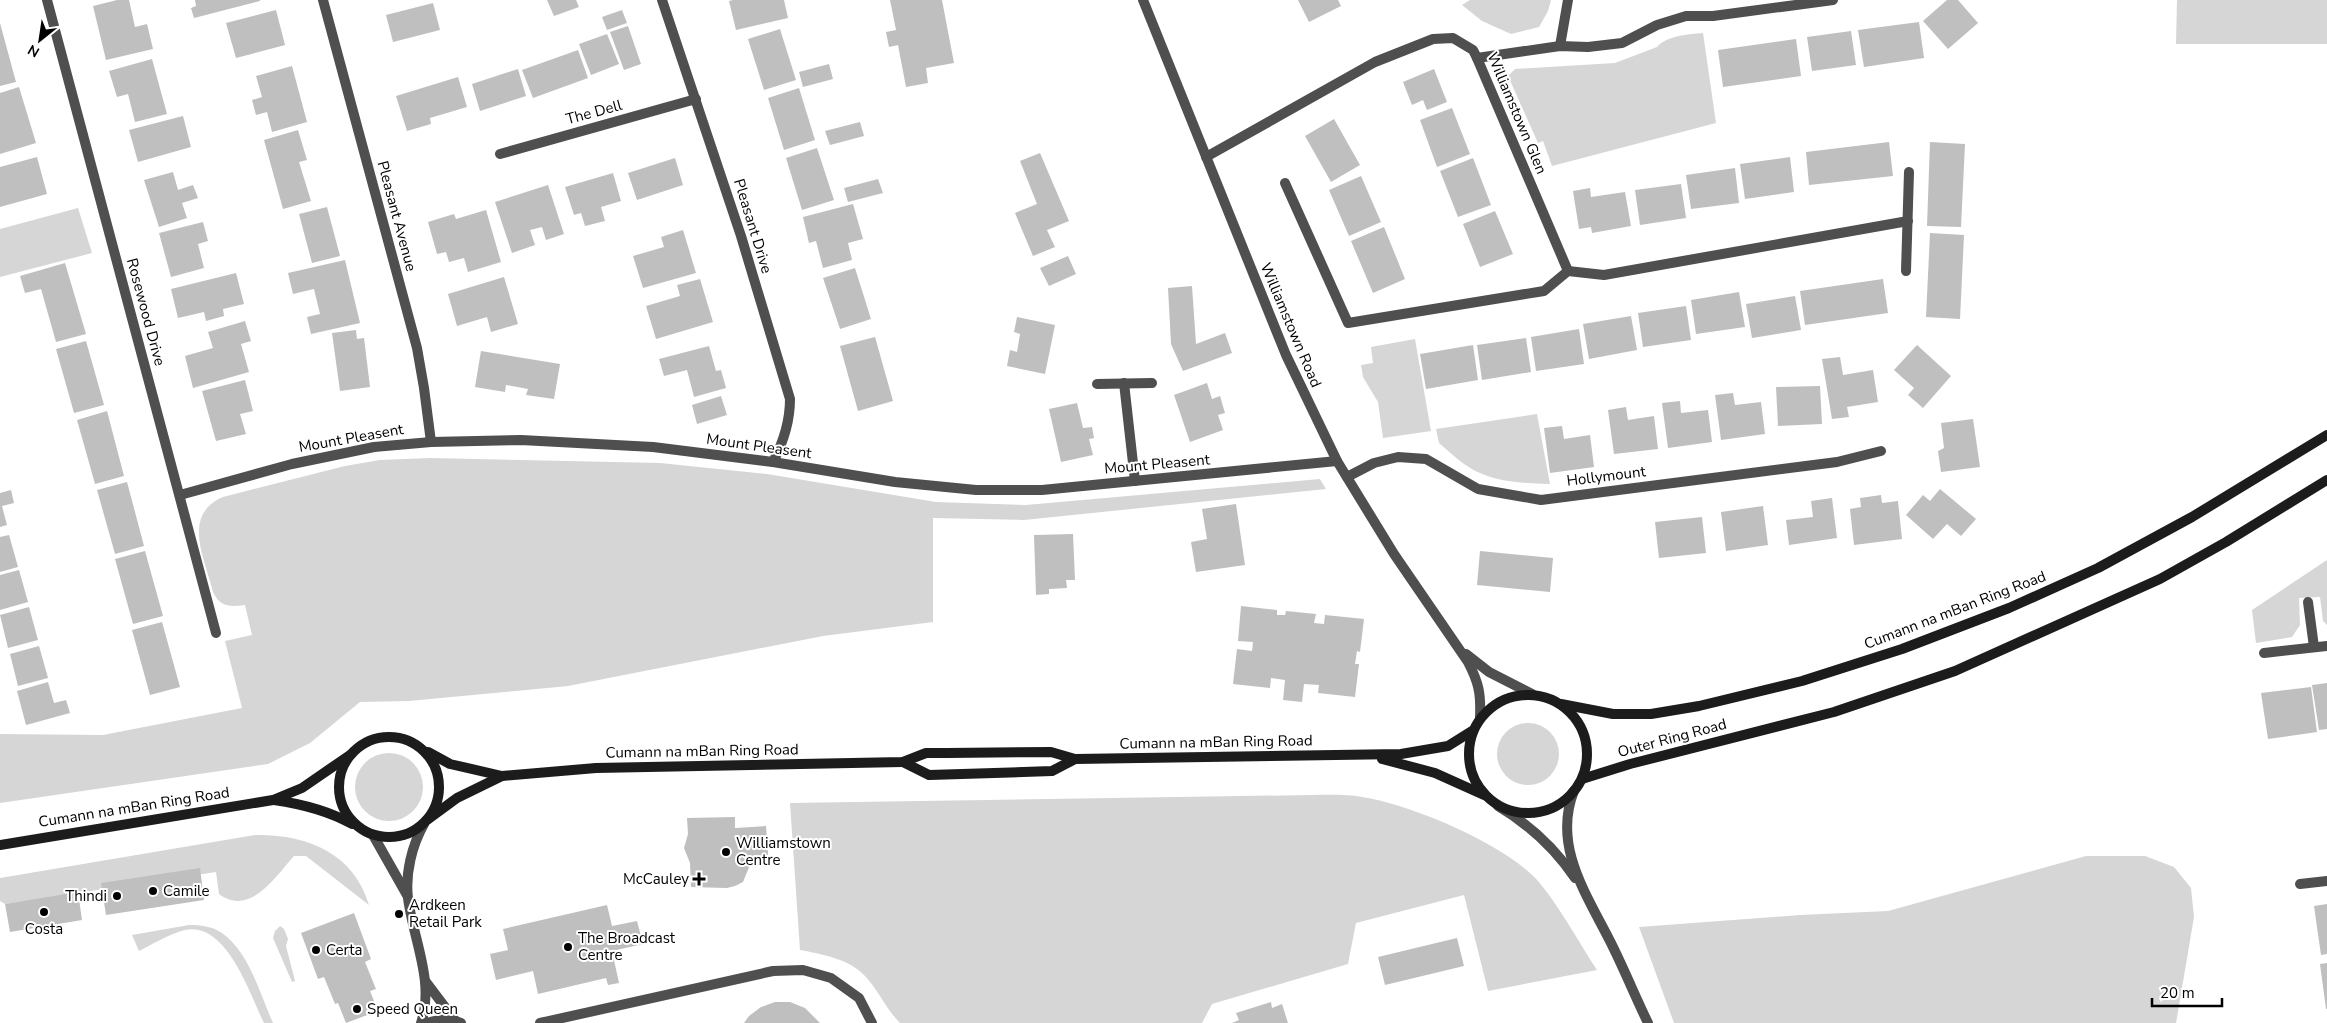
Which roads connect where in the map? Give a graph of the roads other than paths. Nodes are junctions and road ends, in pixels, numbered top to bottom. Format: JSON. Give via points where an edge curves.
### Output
{"nodes":[{"id":1,"x":47,"y":0,"type":"edge"},
{"id":2,"x":323,"y":0,"type":"edge"},
{"id":3,"x":662,"y":0,"type":"edge"},
{"id":4,"x":1143,"y":0,"type":"edge"},
{"id":5,"x":1568,"y":0,"type":"edge"},
{"id":6,"x":1833,"y":0,"type":"edge"},
{"id":7,"x":1805,"y":2,"type":"edge"},
{"id":8,"x":1560,"y":46,"type":"junction"},
{"id":9,"x":1477,"y":58,"type":"junction"},
{"id":10,"x":696,"y":99,"type":"junction"},
{"id":11,"x":500,"y":154,"type":"dead end"},
{"id":12,"x":1206,"y":157,"type":"junction"},
{"id":13,"x":1909,"y":172,"type":"dead end"},
{"id":14,"x":1285,"y":183,"type":"dead end"},
{"id":15,"x":1908,"y":221,"type":"junction"},
{"id":16,"x":1568,"y":271,"type":"junction"},
{"id":17,"x":1906,"y":271,"type":"dead end"},
{"id":18,"x":1152,"y":382,"type":"dead end"},
{"id":19,"x":1124,"y":383,"type":"junction"},
{"id":20,"x":1097,"y":384,"type":"dead end"},
{"id":21,"x":2327,"y":434,"type":"edge"},
{"id":22,"x":430,"y":442,"type":"junction"},
{"id":23,"x":1881,"y":451,"type":"dead end"},
{"id":24,"x":1337,"y":461,"type":"junction"},
{"id":25,"x":773,"y":462,"type":"junction"},
{"id":26,"x":1347,"y":477,"type":"junction"},
{"id":27,"x":2327,"y":480,"type":"edge"},
{"id":28,"x":1135,"y":481,"type":"junction"},
{"id":29,"x":180,"y":495,"type":"junction"},
{"id":30,"x":2308,"y":602,"type":"dead end"},
{"id":31,"x":216,"y":633,"type":"dead end"},
{"id":32,"x":1453,"y":640,"type":"junction"},
{"id":33,"x":2327,"y":646,"type":"edge"},
{"id":34,"x":2314,"y":647,"type":"junction"},
{"id":35,"x":2264,"y":653,"type":"dead end"},
{"id":36,"x":1532,"y":694,"type":"junction"},
{"id":37,"x":1561,"y":704,"type":"junction"},
{"id":38,"x":1480,"y":717,"type":"junction"},
{"id":39,"x":1472,"y":731,"type":"junction"},
{"id":40,"x":417,"y":744,"type":"junction"},
{"id":41,"x":350,"y":755,"type":"junction"},
{"id":42,"x":1356,"y":756,"type":"junction"},
{"id":43,"x":1075,"y":759,"type":"junction"},
{"id":44,"x":903,"y":762,"type":"junction"},
{"id":45,"x":502,"y":776,"type":"junction"},
{"id":46,"x":1582,"y":779,"type":"junction"},
{"id":47,"x":1574,"y":791,"type":"junction"},
{"id":48,"x":1485,"y":795,"type":"junction"},
{"id":49,"x":273,"y":800,"type":"junction"},
{"id":50,"x":1498,"y":806,"type":"junction"},
{"id":51,"x":426,"y":822,"type":"junction"},
{"id":52,"x":360,"y":828,"type":"junction"},
{"id":53,"x":374,"y":835,"type":"junction"},
{"id":54,"x":0,"y":845,"type":"edge"},
{"id":55,"x":2327,"y":881,"type":"edge"},
{"id":56,"x":2300,"y":884,"type":"dead end"},
{"id":57,"x":1585,"y":893,"type":"junction"},
{"id":58,"x":408,"y":896,"type":"junction"},
{"id":59,"x":425,"y":981,"type":"junction"},
{"id":60,"x":458,"y":1021,"type":"edge"},
{"id":61,"x":421,"y":1023,"type":"edge"},
{"id":62,"x":426,"y":1023,"type":"edge"},
{"id":63,"x":540,"y":1023,"type":"edge"},
{"id":64,"x":872,"y":1023,"type":"edge"},
{"id":65,"x":1648,"y":1023,"type":"edge"}],
"edges":[{"from":1,"to":29,"type":"street","name":"Rosewood Drive"},
{"from":2,"to":22,"type":"street","name":"Pleasant Avenue","via":[[416,348]]},
{"from":3,"to":10,"type":"street","name":"Pleasant Drive"},
{"from":4,"to":12,"type":"street","name":"Williamstown Road"},
{"from":5,"to":8,"type":"street"},
{"from":6,"to":7,"type":"street"},
{"from":7,"to":8,"type":"street","via":[[1714,16],[1686,16],[1657,25],[1622,43]]},
{"from":8,"to":9,"type":"street"},
{"from":9,"to":12,"type":"street","name":"Williamstown Glen","via":[[1473,50],[1453,38],[1433,39],[1375,62]]},
{"from":9,"to":16,"type":"street","name":"Williamstown Glen"},
{"from":10,"to":11,"type":"street","name":"The Dell"},
{"from":10,"to":25,"type":"street","name":"Pleasant Drive","via":[[790,399],[788,426]]},
{"from":12,"to":24,"type":"street","name":"Williamstown Road","via":[[1286,355]]},
{"from":13,"to":15,"type":"street"},
{"from":14,"to":16,"type":"street","via":[[1348,323],[1544,291]]},
{"from":15,"to":16,"type":"street","via":[[1604,275]]},
{"from":15,"to":17,"type":"street"},
{"from":18,"to":19,"type":"street"},
{"from":19,"to":20,"type":"street"},
{"from":19,"to":28,"type":"street"},
{"from":21,"to":37,"type":"main road","name":"Cumann na mBan Ring Road","via":[[2192,517],[2098,568],[2009,608],[1902,649],[1802,680],[1699,706],[1650,714],[1613,714]]},
{"from":22,"to":25,"type":"street","name":"Mount Pleasent","via":[[520,440],[591,443]]},
{"from":22,"to":29,"type":"street","name":"Mount Pleasent","via":[[374,447],[292,464]]},
{"from":23,"to":26,"type":"street","name":"Hollymount","via":[[1838,462],[1541,500],[1478,489],[1426,459],[1398,457],[1374,463]]},
{"from":24,"to":26,"type":"street","name":"Williamstown Road"},
{"from":24,"to":28,"type":"street","name":"Mount Pleasent"},
{"from":25,"to":28,"type":"street","name":"Mount Pleasent","via":[[895,482],[976,490],[1042,490]]},
{"from":26,"to":32,"type":"street","name":"Williamstown Road","via":[[1394,554]]},
{"from":27,"to":46,"type":"main road","name":"Outer Ring Road","via":[[2160,579],[1955,671],[1834,712]]},
{"from":29,"to":31,"type":"street","name":"Rosewood Drive"},
{"from":30,"to":34,"type":"street"},
{"from":32,"to":36,"type":"street","name":"Williamstown Road","via":[[1489,672]]},
{"from":32,"to":38,"type":"street","name":"Williamstown Road","via":[[1477,679],[1481,694]]},
{"from":33,"to":34,"type":"street"},
{"from":34,"to":35,"type":"street"},
{"from":36,"to":37,"type":"main road"},
{"from":36,"to":38,"type":"main road","via":[[1512,696],[1494,704]]},
{"from":37,"to":46,"type":"main road","via":[[1572,713],[1585,738],[1586,766]]},
{"from":38,"to":39,"type":"main road"},
{"from":39,"to":42,"type":"main road","name":"Cumann na mBan Ring Road","via":[[1437,749]]},
{"from":39,"to":48,"type":"main road","via":[[1469,765],[1474,781]]},
{"from":40,"to":41,"type":"main road","via":[[387,736],[371,740]]},
{"from":40,"to":45,"type":"main road","name":"Cumann na mBan Ring Road","via":[[450,764]]},
{"from":40,"to":51,"type":"main road","via":[[436,766],[440,780],[435,809]]},
{"from":41,"to":49,"type":"main road","name":"Cumann na mBan Ring Road","via":[[302,788]]},
{"from":41,"to":52,"type":"main road","via":[[341,773],[340,794],[346,813]]},
{"from":42,"to":43,"type":"main road","name":"Cumann na mBan Ring Road"},
{"from":42,"to":48,"type":"main road","name":"Cumann na mBan Ring Road","via":[[1417,768]]},
{"from":43,"to":44,"type":"main road","name":"Cumann na mBan Ring Road","via":[[1051,752],[926,753]]},
{"from":43,"to":44,"type":"main road","name":"Cumann na mBan Ring Road","via":[[1052,770],[929,775]]},
{"from":44,"to":45,"type":"main road","name":"Cumann na mBan Ring Road","via":[[596,768]]},
{"from":45,"to":51,"type":"main road","name":"Cumann na mBan Ring Road","via":[[457,798]]},
{"from":46,"to":47,"type":"main road"},
{"from":47,"to":50,"type":"main road","via":[[1562,803],[1531,814]]},
{"from":47,"to":57,"type":"street","via":[[1566,816],[1566,830],[1569,849]]},
{"from":48,"to":50,"type":"main road"},
{"from":49,"to":52,"type":"main road","name":"Cumann na mBan Ring Road","via":[[328,811]]},
{"from":49,"to":54,"type":"main road","name":"Cumann na mBan Ring Road"},
{"from":50,"to":57,"type":"street","via":[[1520,819],[1548,843]]},
{"from":51,"to":53,"type":"main road","via":[[413,832],[400,836]]},
{"from":51,"to":58,"type":"street","via":[[412,854]]},
{"from":52,"to":53,"type":"main road"},
{"from":53,"to":58,"type":"street"},
{"from":55,"to":56,"type":"street"},
{"from":57,"to":65,"type":"street"},
{"from":58,"to":59,"type":"street"},
{"from":59,"to":60,"type":"street"},
{"from":59,"to":61,"type":"street"},
{"from":60,"to":62,"type":"street","via":[[439,1018]]},
{"from":63,"to":64,"type":"street","via":[[773,971],[803,970],[831,978],[859,998]]}]}
